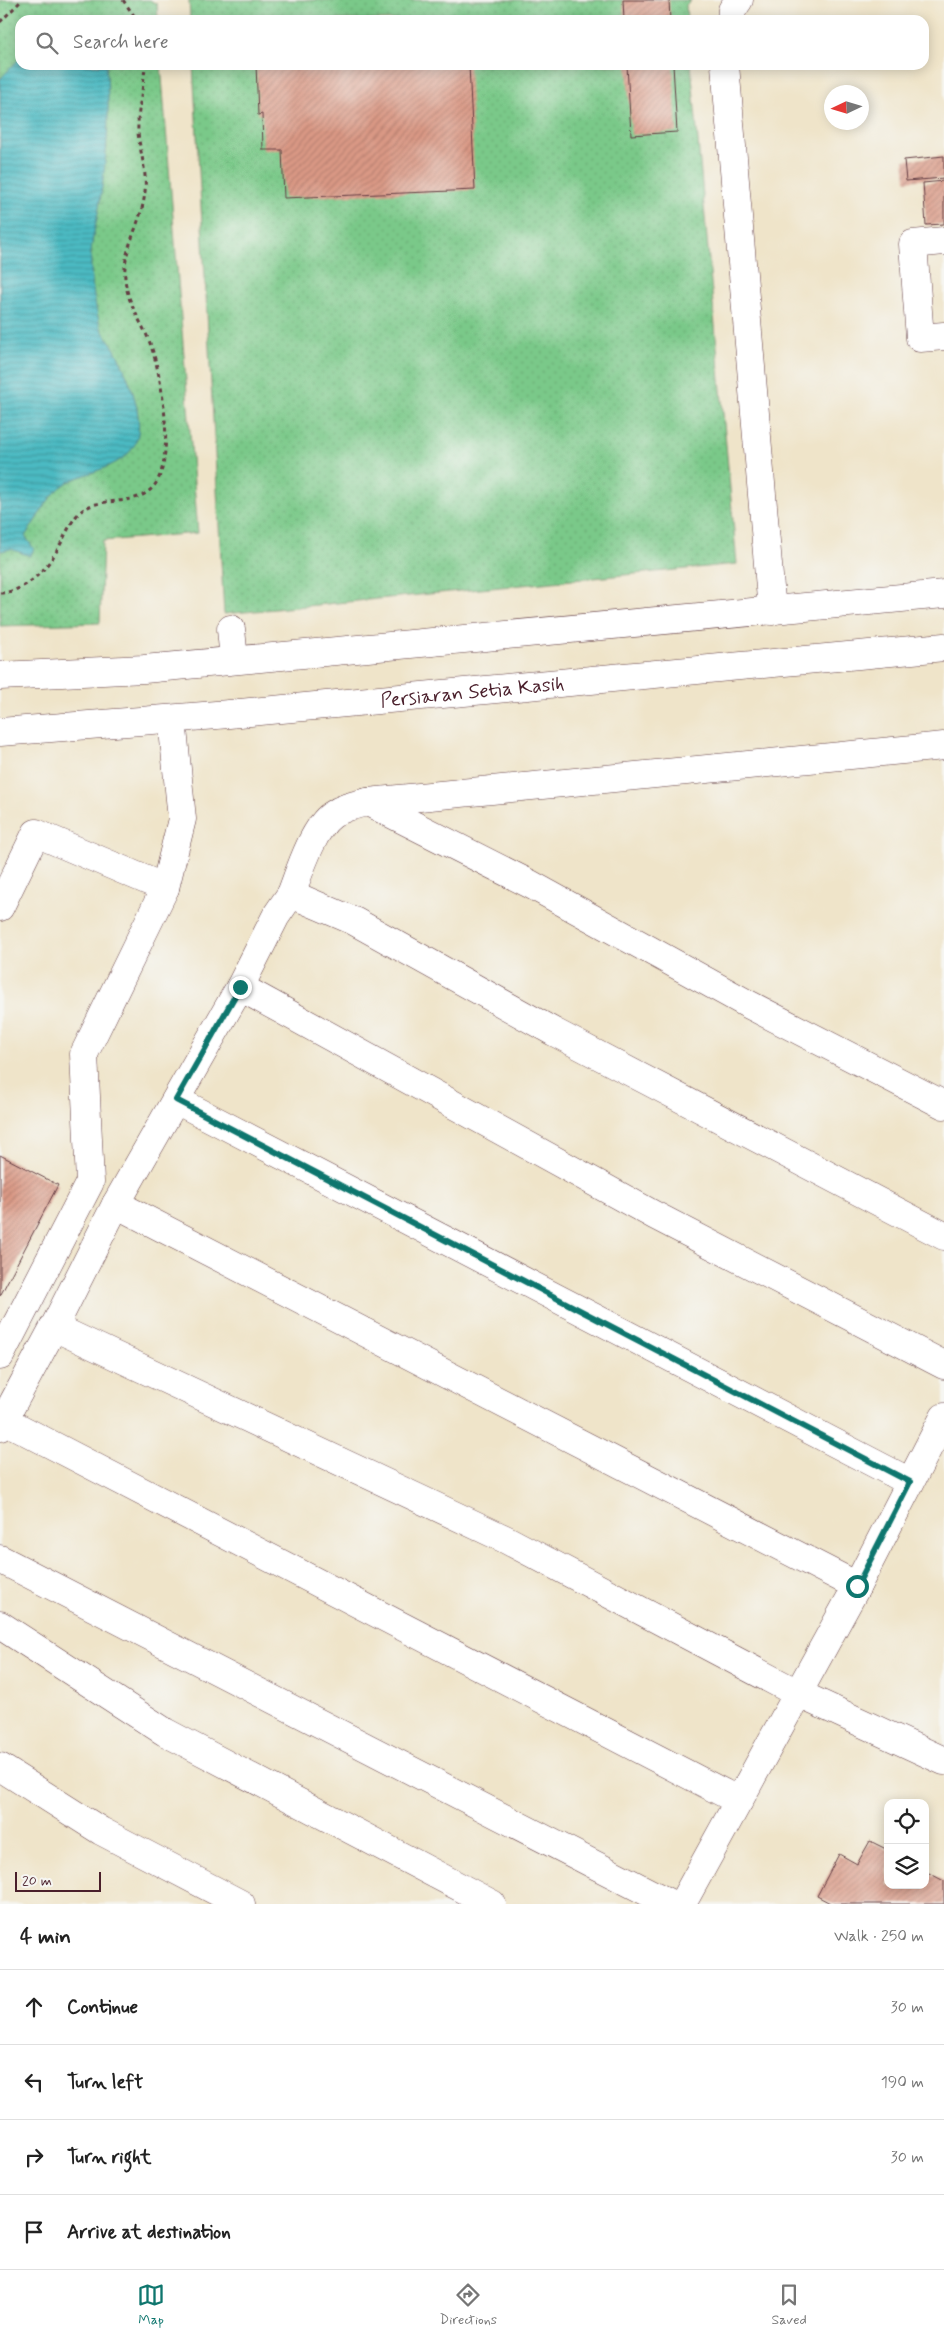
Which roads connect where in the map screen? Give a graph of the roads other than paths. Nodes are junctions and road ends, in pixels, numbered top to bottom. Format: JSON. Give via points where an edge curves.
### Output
{"nodes":[{"id":1,"x":739,"y":0,"type":"edge"},
{"id":2,"x":732,"y":15,"type":"edge"},
{"id":3,"x":726,"y":70,"type":"edge"},
{"id":4,"x":944,"y":241,"type":"edge"},
{"id":5,"x":944,"y":336,"type":"edge"},
{"id":6,"x":944,"y":594,"type":"edge"},
{"id":7,"x":772,"y":611,"type":"junction"},
{"id":8,"x":231,"y":629,"type":"dead end"},
{"id":9,"x":944,"y":647,"type":"edge"},
{"id":10,"x":234,"y":660,"type":"junction"},
{"id":11,"x":0,"y":676,"type":"edge"},
{"id":12,"x":172,"y":719,"type":"junction"},
{"id":13,"x":0,"y":732,"type":"edge"},
{"id":14,"x":944,"y":746,"type":"edge"},
{"id":15,"x":368,"y":802,"type":"junction"},
{"id":16,"x":165,"y":888,"type":"junction"},
{"id":17,"x":291,"y":894,"type":"junction"},
{"id":18,"x":0,"y":907,"type":"edge"},
{"id":19,"x":240,"y":987,"type":"junction"},
{"id":20,"x":176,"y":1100,"type":"junction"},
{"id":21,"x":944,"y":1105,"type":"edge"},
{"id":22,"x":116,"y":1204,"type":"junction"},
{"id":23,"x":944,"y":1236,"type":"edge"},
{"id":24,"x":54,"y":1327,"type":"junction"},
{"id":25,"x":0,"y":1356,"type":"edge"},
{"id":26,"x":944,"y":1365,"type":"edge"},
{"id":27,"x":944,"y":1417,"type":"edge"},
{"id":28,"x":2,"y":1424,"type":"edge"},
{"id":29,"x":910,"y":1482,"type":"junction"},
{"id":30,"x":0,"y":1559,"type":"edge"},
{"id":31,"x":857,"y":1586,"type":"junction"},
{"id":32,"x":0,"y":1625,"type":"edge"},
{"id":33,"x":798,"y":1693,"type":"junction"},
{"id":34,"x":944,"y":1761,"type":"edge"},
{"id":35,"x":0,"y":1767,"type":"edge"},
{"id":36,"x":739,"y":1801,"type":"junction"},
{"id":37,"x":241,"y":1904,"type":"edge"},
{"id":38,"x":492,"y":1904,"type":"edge"},
{"id":39,"x":671,"y":1904,"type":"edge"},
{"id":40,"x":682,"y":1904,"type":"edge"}],
"edges":[{"from":1,"to":2,"type":"street"},
{"from":3,"to":7,"type":"street"},
{"from":4,"to":5,"type":"street","via":[[913,244],[920,338]]},
{"from":6,"to":7,"type":"street"},
{"from":7,"to":10,"type":"street"},
{"from":8,"to":10,"type":"street"},
{"from":9,"to":12,"type":"street","name":"Persiaran Setia Kasih"},
{"from":10,"to":11,"type":"street","via":[[144,669]]},
{"from":12,"to":13,"type":"street","name":"Persiaran Setia Kasih"},
{"from":12,"to":16,"type":"street","via":[[182,819]]},
{"from":14,"to":15,"type":"street"},
{"from":15,"to":17,"type":"street","via":[[348,806],[330,816],[318,832]]},
{"from":15,"to":21,"type":"street","via":[[530,884],[744,1002]]},
{"from":16,"to":18,"type":"street","via":[[36,833]]},
{"from":16,"to":25,"type":"street","via":[[84,1054],[90,1182]]},
{"from":17,"to":19,"type":"street","via":[[276,916]]},
{"from":17,"to":23,"type":"street","via":[[354,921],[554,1032]]},
{"from":19,"to":20,"type":"street"},
{"from":19,"to":26,"type":"street","via":[[654,1215]]},
{"from":20,"to":22,"type":"street"},
{"from":20,"to":29,"type":"street"},
{"from":22,"to":24,"type":"street"},
{"from":22,"to":31,"type":"street"},
{"from":24,"to":28,"type":"street"},
{"from":24,"to":33,"type":"street","via":[[505,1539]]},
{"from":27,"to":29,"type":"street"},
{"from":28,"to":36,"type":"street"},
{"from":29,"to":31,"type":"street"},
{"from":30,"to":39,"type":"street"},
{"from":31,"to":33,"type":"street"},
{"from":32,"to":38,"type":"street","via":[[165,1732]]},
{"from":33,"to":34,"type":"street"},
{"from":33,"to":36,"type":"street"},
{"from":35,"to":37,"type":"street","via":[[101,1831]]},
{"from":36,"to":40,"type":"street"}]}
